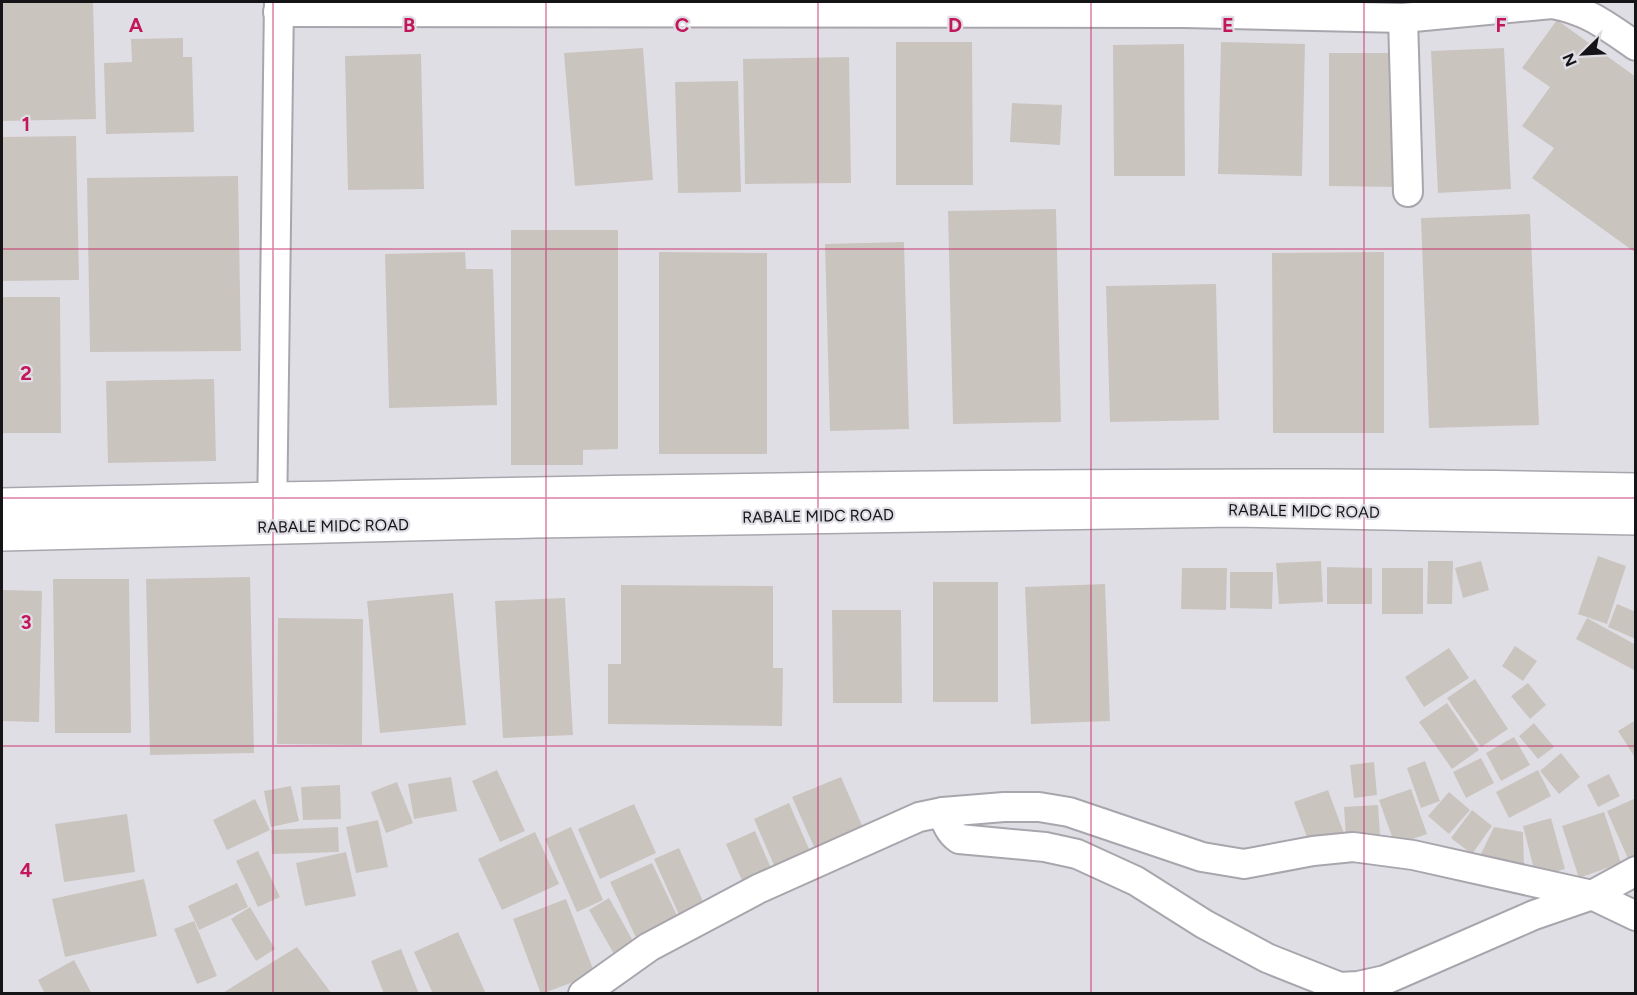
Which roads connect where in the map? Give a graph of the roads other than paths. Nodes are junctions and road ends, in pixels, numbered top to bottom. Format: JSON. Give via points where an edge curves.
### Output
{"nodes":[{"id":1,"x":1552,"y":3,"type":"edge"},
{"id":2,"x":278,"y":7,"type":"edge"},
{"id":3,"x":776,"y":7,"type":"edge"},
{"id":4,"x":1333,"y":9,"type":"edge"},
{"id":5,"x":1403,"y":18,"type":"junction"},
{"id":6,"x":1635,"y":46,"type":"edge"},
{"id":7,"x":1408,"y":192,"type":"dead end"},
{"id":8,"x":2,"y":505,"type":"edge"},
{"id":9,"x":1635,"y":510,"type":"edge"},
{"id":10,"x":272,"y":513,"type":"junction"},
{"id":11,"x":2,"y":534,"type":"edge"},
{"id":12,"x":943,"y":812,"type":"junction"},
{"id":13,"x":1635,"y":871,"type":"edge"},
{"id":14,"x":1593,"y":895,"type":"junction"},
{"id":15,"x":1635,"y":916,"type":"edge"},
{"id":16,"x":583,"y":993,"type":"edge"}],
"edges":[{"from":1,"to":5,"type":"street"},
{"from":1,"to":6,"type":"street","via":[[1592,16]]},
{"from":2,"to":3,"type":"street"},
{"from":2,"to":10,"type":"street"},
{"from":3,"to":4,"type":"street","via":[[1184,13]]},
{"from":4,"to":5,"type":"street"},
{"from":5,"to":7,"type":"street"},
{"from":8,"to":10,"type":"main road","name":"RABALE MIDC ROAD"},
{"from":9,"to":10,"type":"main road","name":"RABALE MIDC ROAD","via":[[1384,500],[1235,510],[1011,501]]},
{"from":10,"to":11,"type":"main road","name":"RABALE MIDC ROAD"},
{"from":12,"to":14,"type":"street","via":[[1039,807],[1069,812],[1202,857],[1244,864],[1353,847],[1413,855]]},
{"from":12,"to":14,"type":"street","via":[[947,825],[960,838],[1077,854],[1136,881],[1267,958],[1340,987],[1385,980],[1534,915]]},
{"from":12,"to":16,"type":"street","via":[[919,817],[758,889],[650,947]]},
{"from":13,"to":14,"type":"street"},
{"from":14,"to":15,"type":"street"}]}
